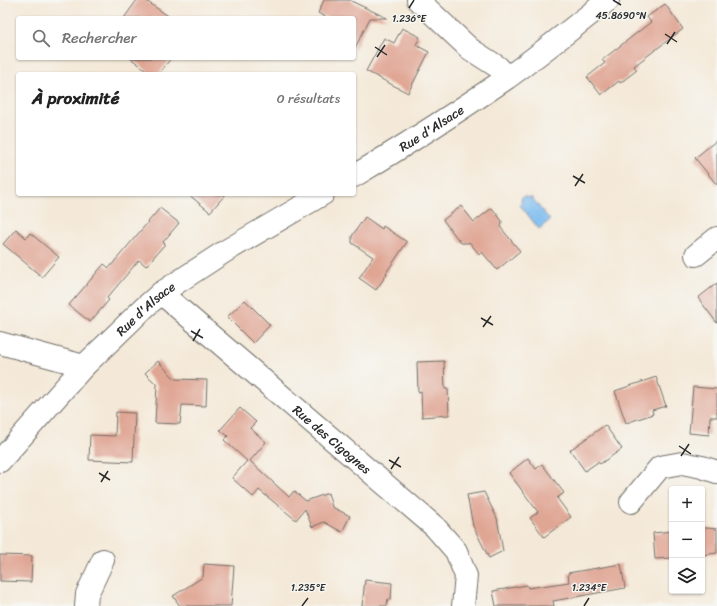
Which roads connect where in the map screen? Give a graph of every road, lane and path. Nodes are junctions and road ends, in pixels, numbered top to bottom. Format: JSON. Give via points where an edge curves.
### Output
{"nodes":[{"id":1,"x":418,"y":0,"type":"edge"},
{"id":2,"x":608,"y":0,"type":"edge"},
{"id":3,"x":507,"y":77,"type":"junction"},
{"id":4,"x":356,"y":175,"type":"edge"},
{"id":5,"x":320,"y":196,"type":"edge"},
{"id":6,"x":717,"y":238,"type":"edge"},
{"id":7,"x":696,"y":256,"type":"dead end"},
{"id":8,"x":161,"y":293,"type":"junction"},
{"id":9,"x":0,"y":343,"type":"edge"},
{"id":10,"x":84,"y":366,"type":"junction"},
{"id":11,"x":0,"y":461,"type":"edge"},
{"id":12,"x":717,"y":472,"type":"edge"},
{"id":13,"x":631,"y":502,"type":"dead end"},
{"id":14,"x":104,"y":560,"type":"dead end"},
{"id":15,"x":86,"y":606,"type":"edge"},
{"id":16,"x":463,"y":606,"type":"edge"}],
"edges":[{"from":1,"to":3,"type":"street","via":[[470,49],[498,67]]},
{"from":2,"to":3,"type":"street","name":"Rue d'Alsace"},
{"from":3,"to":4,"type":"street","name":"Rue d'Alsace","via":[[394,153]]},
{"from":5,"to":8,"type":"street","name":"Rue d'Alsace","via":[[224,252]]},
{"from":6,"to":7,"type":"street"},
{"from":8,"to":10,"type":"street","name":"Rue d'Alsace"},
{"from":8,"to":16,"type":"street","name":"Rue des Cigognes","via":[[435,527],[456,551],[466,576]]},
{"from":9,"to":10,"type":"street"},
{"from":10,"to":11,"type":"street","name":"Rue d'Alsace"},
{"from":12,"to":13,"type":"street","via":[[682,463],[660,467]]},
{"from":14,"to":15,"type":"street","via":[[87,594]]}]}
